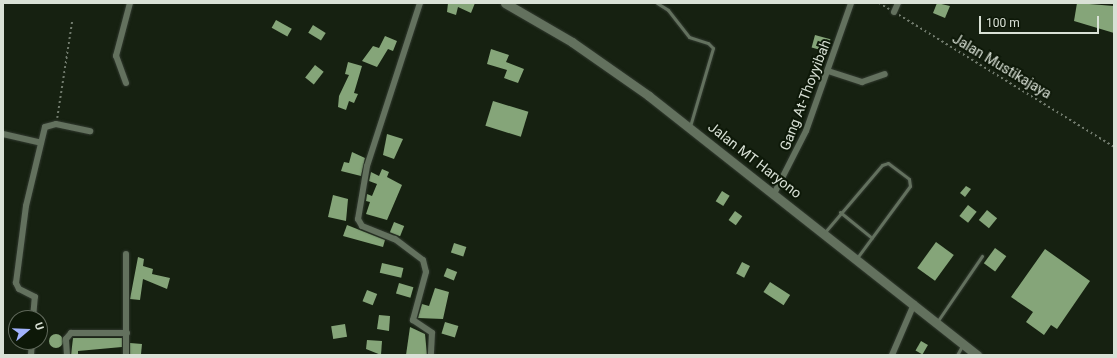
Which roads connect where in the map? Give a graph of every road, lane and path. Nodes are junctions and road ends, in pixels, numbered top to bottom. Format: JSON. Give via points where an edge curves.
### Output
{"nodes":[{"id":1,"x":130,"y":3,"type":"edge"},
{"id":2,"x":420,"y":3,"type":"edge"},
{"id":3,"x":657,"y":3,"type":"edge"},
{"id":4,"x":851,"y":3,"type":"edge"},
{"id":5,"x":879,"y":3,"type":"edge"},
{"id":6,"x":898,"y":3,"type":"edge"},
{"id":7,"x":510,"y":4,"type":"edge"},
{"id":8,"x":894,"y":12,"type":"junction"},
{"id":9,"x":72,"y":21,"type":"dead end"},
{"id":10,"x":828,"y":71,"type":"junction"},
{"id":11,"x":885,"y":74,"type":"dead end"},
{"id":12,"x":126,"y":83,"type":"dead end"},
{"id":13,"x":56,"y":124,"type":"junction"},
{"id":14,"x":690,"y":128,"type":"junction"},
{"id":15,"x":90,"y":131,"type":"dead end"},
{"id":16,"x":3,"y":134,"type":"edge"},
{"id":17,"x":41,"y":143,"type":"junction"},
{"id":18,"x":1114,"y":147,"type":"edge"},
{"id":19,"x":775,"y":192,"type":"junction"},
{"id":20,"x":840,"y":212,"type":"junction"},
{"id":21,"x":825,"y":232,"type":"junction"},
{"id":22,"x":872,"y":238,"type":"junction"},
{"id":23,"x":126,"y":254,"type":"dead end"},
{"id":24,"x":982,"y":256,"type":"dead end"},
{"id":25,"x":857,"y":258,"type":"junction"},
{"id":26,"x":914,"y":304,"type":"junction"},
{"id":27,"x":34,"y":310,"type":"edge"},
{"id":28,"x":937,"y":323,"type":"junction"},
{"id":29,"x":127,"y":333,"type":"junction"},
{"id":30,"x":963,"y":344,"type":"junction"},
{"id":31,"x":67,"y":355,"type":"edge"},
{"id":32,"x":126,"y":355,"type":"edge"},
{"id":33,"x":431,"y":355,"type":"edge"},
{"id":34,"x":892,"y":355,"type":"edge"},
{"id":35,"x":957,"y":355,"type":"edge"},
{"id":36,"x":977,"y":355,"type":"edge"}],
"edges":[{"from":1,"to":12,"type":"street","via":[[116,56]]},
{"from":2,"to":33,"type":"street","via":[[367,166],[358,219],[362,226],[395,239],[423,260],[426,272],[413,320],[432,333]]},
{"from":3,"to":14,"type":"lane","via":[[668,10],[689,37],[708,42],[713,48]]},
{"from":4,"to":10,"type":"street","name":"Gang At-Thoyyibah"},
{"from":5,"to":8,"type":"path","name":"Jalan Mustikajaya"},
{"from":6,"to":8,"type":"street"},
{"from":7,"to":14,"type":"main road","name":"Jalan MT Haryono","via":[[600,61]]},
{"from":8,"to":18,"type":"path","name":"Jalan Mustikajaya"},
{"from":9,"to":13,"type":"path"},
{"from":10,"to":11,"type":"street","via":[[862,82]]},
{"from":10,"to":19,"type":"street","name":"Gang At-Thoyyibah","via":[[797,152]]},
{"from":13,"to":15,"type":"street"},
{"from":13,"to":17,"type":"street","via":[[46,124]]},
{"from":14,"to":19,"type":"main road","name":"Jalan MT Haryono"},
{"from":16,"to":17,"type":"street"},
{"from":17,"to":27,"type":"street","via":[[26,206],[16,283],[19,289],[35,297]]},
{"from":19,"to":21,"type":"main road","name":"Jalan MT Haryono"},
{"from":20,"to":21,"type":"lane"},
{"from":20,"to":22,"type":"lane"},
{"from":20,"to":22,"type":"lane","via":[[885,164],[909,179],[910,186]]},
{"from":21,"to":25,"type":"main road","name":"Jalan MT Haryono"},
{"from":22,"to":25,"type":"lane"},
{"from":23,"to":29,"type":"street"},
{"from":24,"to":28,"type":"lane"},
{"from":25,"to":26,"type":"main road","name":"Jalan MT Haryono"},
{"from":26,"to":28,"type":"main road","name":"Jalan MT Haryono"},
{"from":26,"to":34,"type":"street"},
{"from":28,"to":30,"type":"main road","name":"Jalan MT Haryono"},
{"from":29,"to":31,"type":"street","via":[[71,333],[66,339]]},
{"from":29,"to":32,"type":"street"},
{"from":30,"to":35,"type":"lane"},
{"from":30,"to":36,"type":"main road","name":"Jalan MT Haryono"}]}
